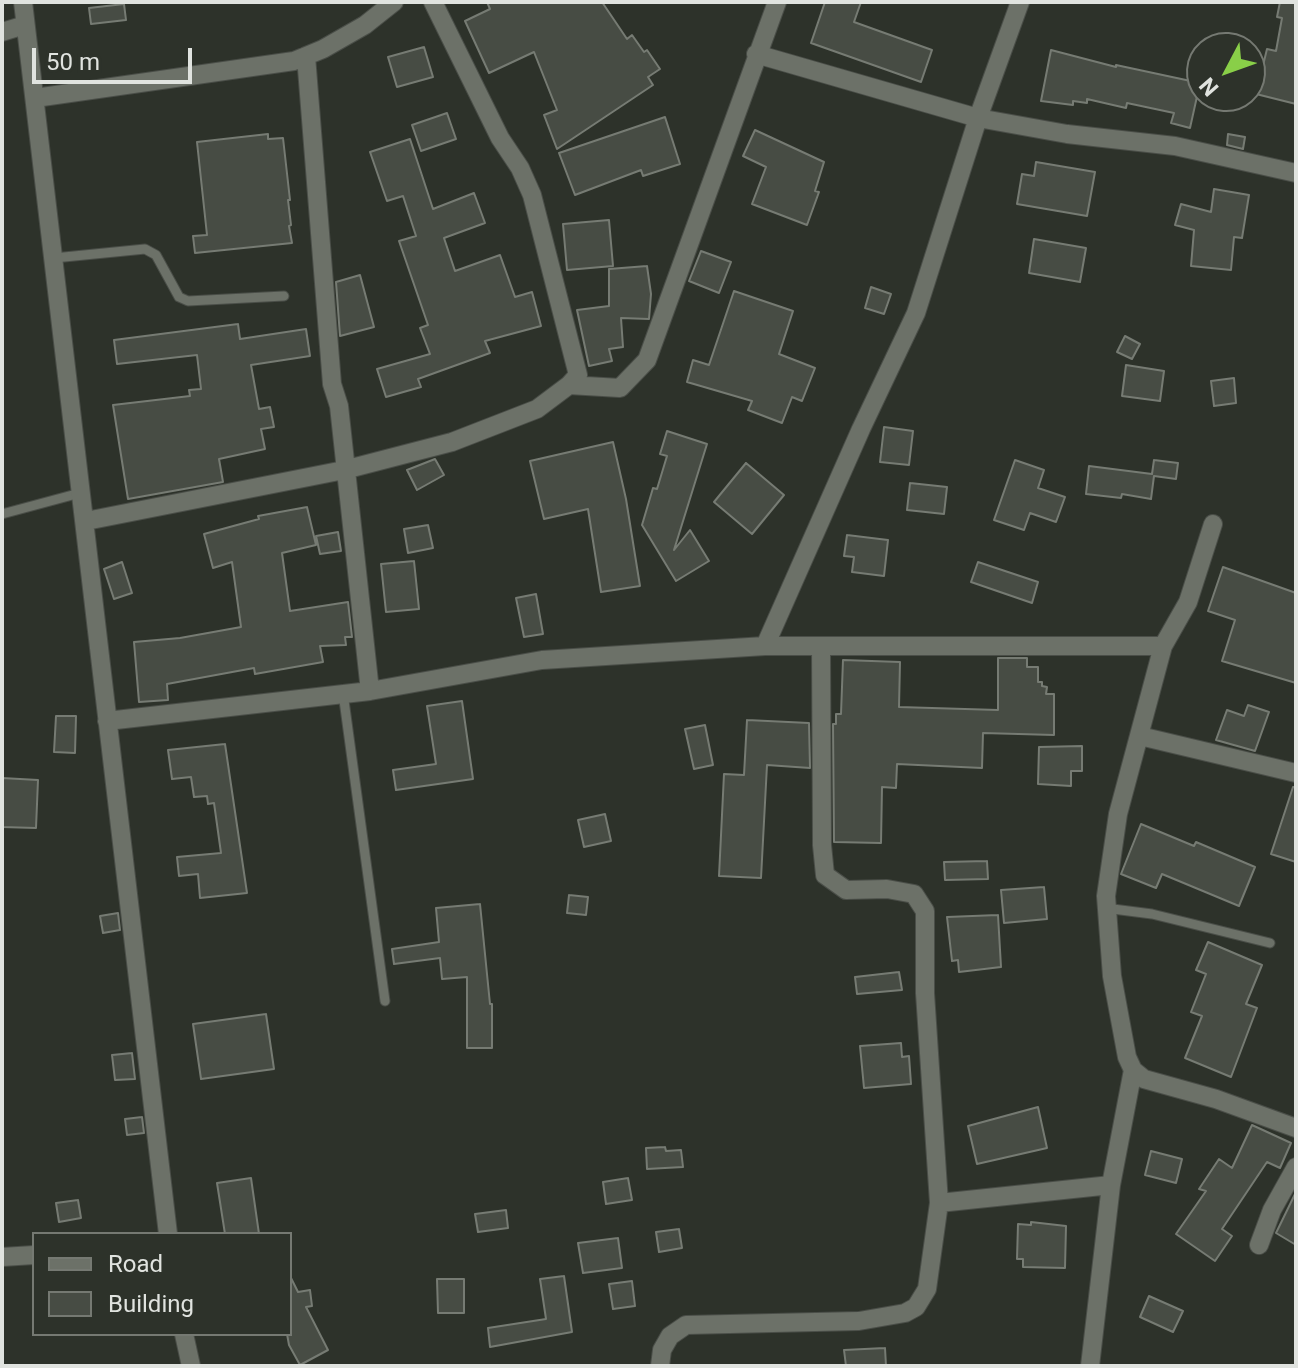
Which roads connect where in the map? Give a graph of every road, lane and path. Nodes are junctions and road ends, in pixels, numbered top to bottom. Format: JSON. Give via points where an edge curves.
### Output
{"nodes":[{"id":1,"x":23,"y":2,"type":"edge"},
{"id":2,"x":394,"y":2,"type":"edge"},
{"id":3,"x":433,"y":2,"type":"edge"},
{"id":4,"x":777,"y":2,"type":"edge"},
{"id":5,"x":1020,"y":2,"type":"edge"},
{"id":6,"x":25,"y":25,"type":"junction"},
{"id":7,"x":2,"y":32,"type":"edge"},
{"id":8,"x":756,"y":54,"type":"junction"},
{"id":9,"x":306,"y":56,"type":"junction"},
{"id":10,"x":35,"y":98,"type":"junction"},
{"id":11,"x":978,"y":118,"type":"junction"},
{"id":12,"x":1296,"y":173,"type":"edge"},
{"id":13,"x":54,"y":258,"type":"junction"},
{"id":14,"x":284,"y":296,"type":"dead end"},
{"id":15,"x":569,"y":385,"type":"junction"},
{"id":16,"x":344,"y":470,"type":"junction"},
{"id":17,"x":80,"y":493,"type":"junction"},
{"id":18,"x":2,"y":514,"type":"edge"},
{"id":19,"x":86,"y":521,"type":"junction"},
{"id":20,"x":1213,"y":524,"type":"dead end"},
{"id":21,"x":765,"y":646,"type":"junction"},
{"id":22,"x":821,"y":646,"type":"junction"},
{"id":23,"x":1163,"y":646,"type":"junction"},
{"id":24,"x":370,"y":691,"type":"junction"},
{"id":25,"x":343,"y":693,"type":"junction"},
{"id":26,"x":107,"y":721,"type":"junction"},
{"id":27,"x":1140,"y":736,"type":"junction"},
{"id":28,"x":1296,"y":773,"type":"edge"},
{"id":29,"x":1105,"y":908,"type":"junction"},
{"id":30,"x":1270,"y":943,"type":"dead end"},
{"id":31,"x":385,"y":1001,"type":"dead end"},
{"id":32,"x":1133,"y":1070,"type":"junction"},
{"id":33,"x":1296,"y":1128,"type":"edge"},
{"id":34,"x":1296,"y":1167,"type":"edge"},
{"id":35,"x":1111,"y":1185,"type":"junction"},
{"id":36,"x":939,"y":1203,"type":"junction"},
{"id":37,"x":168,"y":1232,"type":"edge"},
{"id":38,"x":1259,"y":1245,"type":"dead end"},
{"id":39,"x":32,"y":1255,"type":"edge"},
{"id":40,"x":2,"y":1257,"type":"edge"},
{"id":41,"x":184,"y":1336,"type":"edge"},
{"id":42,"x":191,"y":1366,"type":"edge"},
{"id":43,"x":660,"y":1366,"type":"edge"},
{"id":44,"x":1090,"y":1366,"type":"edge"}],
"edges":[{"from":1,"to":6,"type":"street"},
{"from":2,"to":9,"type":"street","via":[[365,25]]},
{"from":3,"to":15,"type":"street","via":[[532,195],[578,375]]},
{"from":4,"to":8,"type":"street"},
{"from":5,"to":11,"type":"street"},
{"from":6,"to":7,"type":"street"},
{"from":6,"to":10,"type":"street"},
{"from":8,"to":11,"type":"street"},
{"from":8,"to":15,"type":"street","via":[[647,360],[620,388]]},
{"from":9,"to":10,"type":"street"},
{"from":9,"to":16,"type":"street","via":[[332,384]]},
{"from":10,"to":13,"type":"street"},
{"from":11,"to":12,"type":"street","via":[[1175,146]]},
{"from":11,"to":21,"type":"street","via":[[916,313]]},
{"from":13,"to":14,"type":"lane","via":[[145,249],[156,255],[179,297],[188,301]]},
{"from":13,"to":17,"type":"street"},
{"from":15,"to":16,"type":"street","via":[[537,409],[488,429]]},
{"from":16,"to":19,"type":"street"},
{"from":16,"to":24,"type":"street"},
{"from":17,"to":18,"type":"lane"},
{"from":17,"to":19,"type":"street"},
{"from":19,"to":26,"type":"street"},
{"from":20,"to":23,"type":"street","via":[[1188,602]]},
{"from":21,"to":22,"type":"street"},
{"from":21,"to":24,"type":"street","via":[[542,660]]},
{"from":22,"to":23,"type":"street"},
{"from":22,"to":36,"type":"street","via":[[825,875],[846,890],[914,894],[925,911]]},
{"from":23,"to":27,"type":"street"},
{"from":24,"to":25,"type":"street"},
{"from":25,"to":26,"type":"street"},
{"from":25,"to":31,"type":"lane"},
{"from":26,"to":37,"type":"street"},
{"from":27,"to":28,"type":"street"},
{"from":27,"to":29,"type":"street","via":[[1118,814]]},
{"from":29,"to":30,"type":"lane"},
{"from":29,"to":32,"type":"street","via":[[1112,976]]},
{"from":32,"to":33,"type":"street","via":[[1144,1079]]},
{"from":32,"to":35,"type":"street"},
{"from":34,"to":38,"type":"street"},
{"from":35,"to":36,"type":"street"},
{"from":35,"to":44,"type":"street"},
{"from":36,"to":43,"type":"street","via":[[927,1289],[916,1307],[859,1321],[686,1325],[670,1336]]},
{"from":39,"to":40,"type":"street"},
{"from":41,"to":42,"type":"street"}]}
